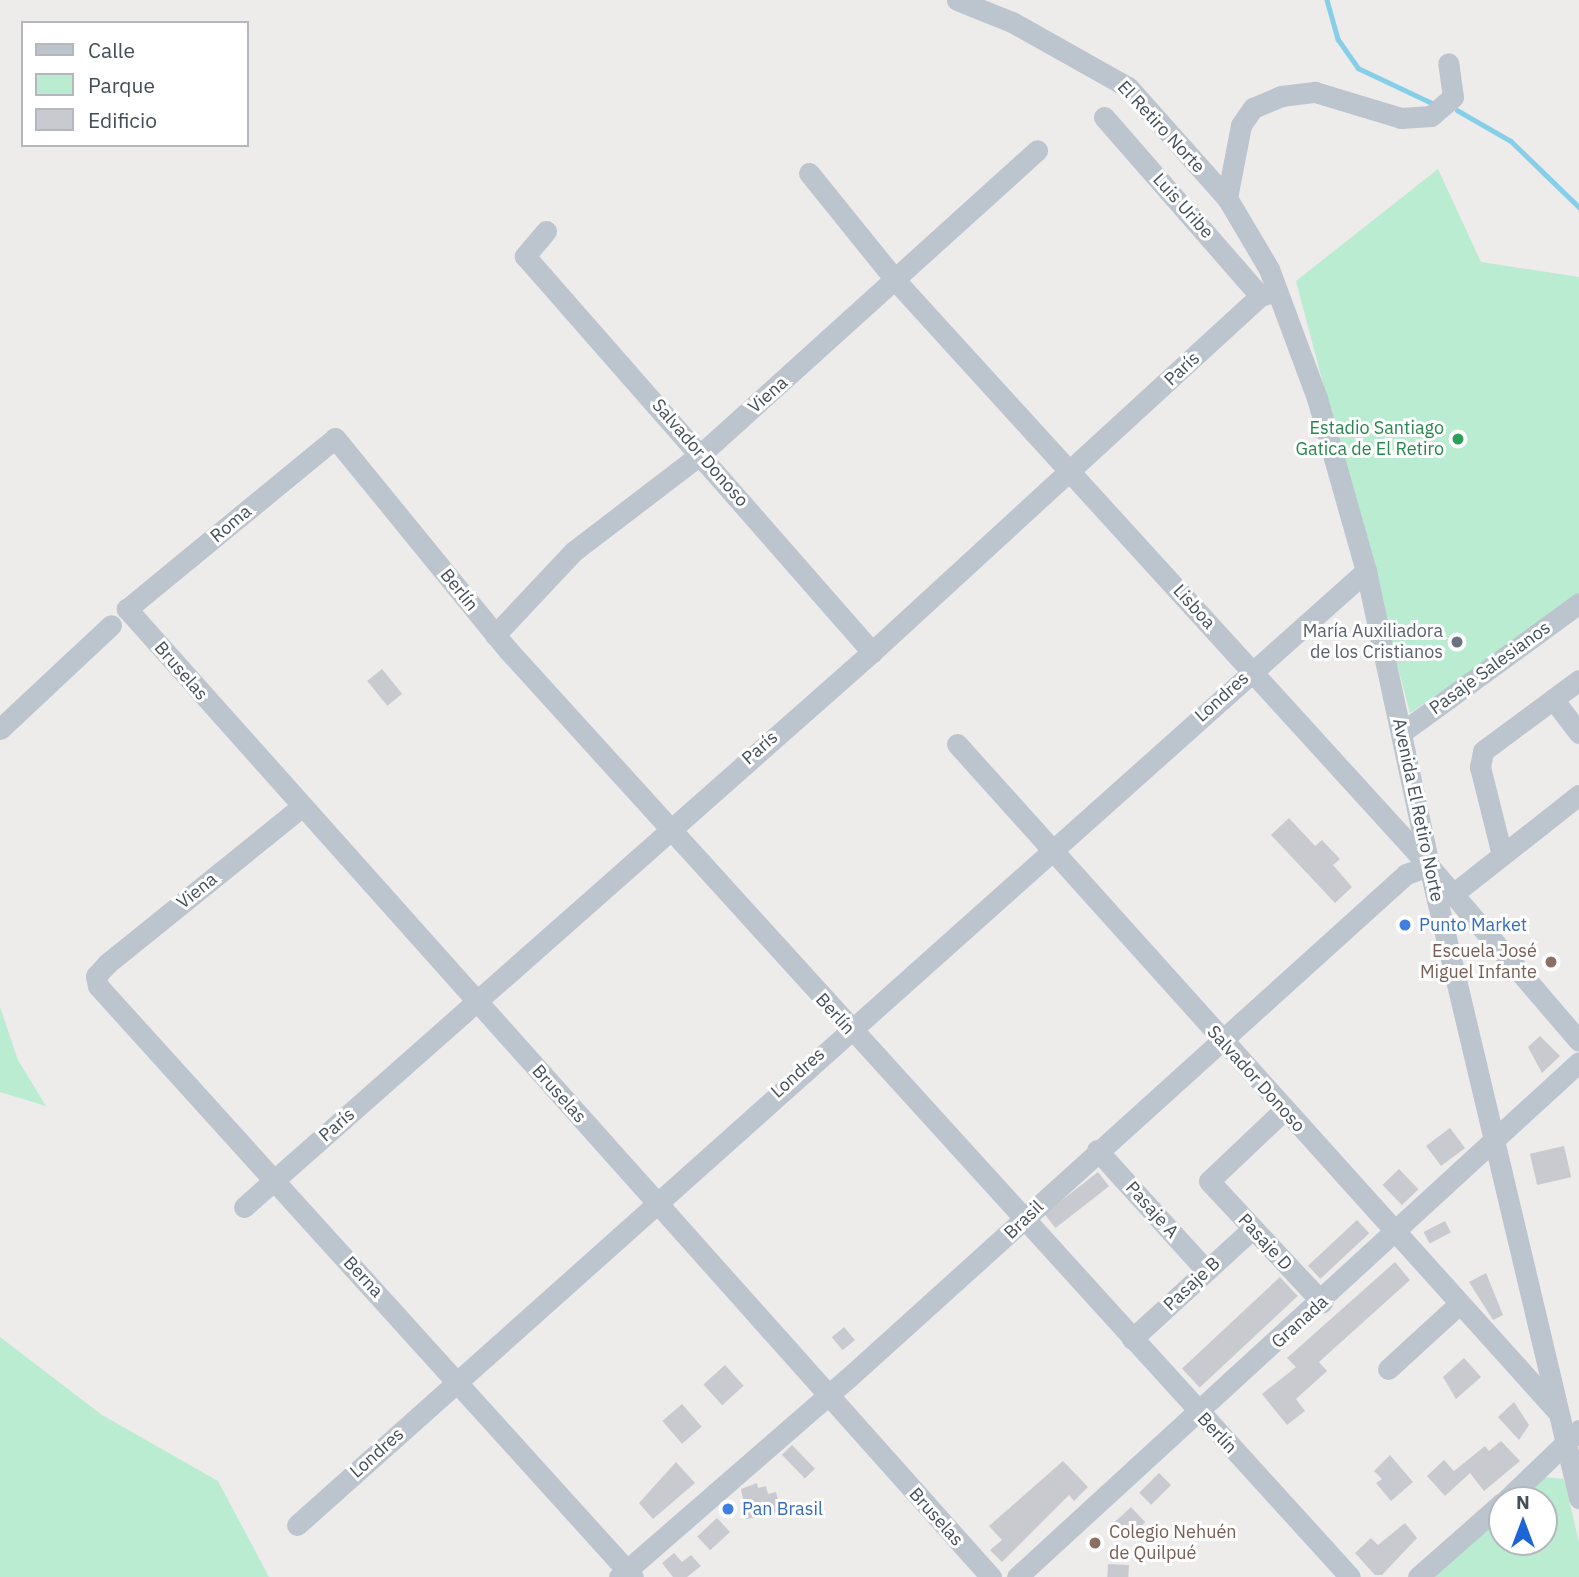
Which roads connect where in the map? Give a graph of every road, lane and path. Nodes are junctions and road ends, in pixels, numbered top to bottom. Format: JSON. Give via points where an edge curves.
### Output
{"nodes":[{"id":1,"x":957,"y":0,"type":"edge"},
{"id":2,"x":1448,"y":63,"type":"dead end"},
{"id":3,"x":1104,"y":117,"type":"dead end"},
{"id":4,"x":1037,"y":150,"type":"dead end"},
{"id":5,"x":810,"y":173,"type":"dead end"},
{"id":6,"x":1227,"y":198,"type":"junction"},
{"id":7,"x":546,"y":231,"type":"dead end"},
{"id":8,"x":896,"y":281,"type":"junction"},
{"id":9,"x":1268,"y":293,"type":"junction"},
{"id":10,"x":335,"y":438,"type":"joint"},
{"id":11,"x":701,"y":454,"type":"junction"},
{"id":12,"x":1071,"y":472,"type":"junction"},
{"id":13,"x":1366,"y":571,"type":"junction"},
{"id":14,"x":1579,"y":603,"type":"edge"},
{"id":15,"x":127,"y":609,"type":"joint"},
{"id":16,"x":111,"y":625,"type":"dead end"},
{"id":17,"x":495,"y":635,"type":"junction"},
{"id":18,"x":872,"y":652,"type":"junction"},
{"id":19,"x":1251,"y":670,"type":"junction"},
{"id":20,"x":1579,"y":680,"type":"edge"},
{"id":21,"x":1553,"y":699,"type":"junction"},
{"id":22,"x":0,"y":729,"type":"edge"},
{"id":23,"x":1401,"y":733,"type":"junction"},
{"id":24,"x":1579,"y":733,"type":"edge"},
{"id":25,"x":957,"y":744,"type":"dead end"},
{"id":26,"x":1579,"y":795,"type":"edge"},
{"id":27,"x":300,"y":808,"type":"junction"},
{"id":28,"x":667,"y":828,"type":"junction"},
{"id":29,"x":1054,"y":848,"type":"junction"},
{"id":30,"x":1503,"y":855,"type":"junction"},
{"id":31,"x":1429,"y":866,"type":"junction"},
{"id":32,"x":1453,"y":894,"type":"junction"},
{"id":33,"x":96,"y":976,"type":"joint"},
{"id":34,"x":477,"y":1004,"type":"junction"},
{"id":35,"x":848,"y":1028,"type":"junction"},
{"id":36,"x":1221,"y":1040,"type":"junction"},
{"id":37,"x":1579,"y":1041,"type":"edge"},
{"id":38,"x":1579,"y":1062,"type":"edge"},
{"id":39,"x":1284,"y":1110,"type":"junction"},
{"id":40,"x":1494,"y":1139,"type":"junction"},
{"id":41,"x":1097,"y":1150,"type":"junction"},
{"id":42,"x":273,"y":1180,"type":"junction"},
{"id":43,"x":656,"y":1201,"type":"junction"},
{"id":44,"x":244,"y":1207,"type":"dead end"},
{"id":45,"x":1023,"y":1219,"type":"junction"},
{"id":46,"x":1252,"y":1229,"type":"junction"},
{"id":47,"x":1396,"y":1235,"type":"junction"},
{"id":48,"x":1206,"y":1270,"type":"junction"},
{"id":49,"x":1322,"y":1302,"type":"junction"},
{"id":50,"x":1459,"y":1304,"type":"junction"},
{"id":51,"x":1132,"y":1339,"type":"junction"},
{"id":52,"x":1388,"y":1369,"type":"dead end"},
{"id":53,"x":459,"y":1380,"type":"junction"},
{"id":54,"x":827,"y":1397,"type":"junction"},
{"id":55,"x":1557,"y":1411,"type":"junction"},
{"id":56,"x":1199,"y":1413,"type":"junction"},
{"id":57,"x":1575,"y":1440,"type":"edge"},
{"id":58,"x":1522,"y":1486,"type":"edge"},
{"id":59,"x":1579,"y":1499,"type":"edge"},
{"id":60,"x":1488,"y":1516,"type":"edge"},
{"id":61,"x":297,"y":1525,"type":"dead end"},
{"id":62,"x":626,"y":1575,"type":"edge"},
{"id":63,"x":991,"y":1577,"type":"edge"},
{"id":64,"x":1017,"y":1577,"type":"edge"},
{"id":65,"x":1350,"y":1577,"type":"edge"},
{"id":66,"x":1418,"y":1577,"type":"edge"}],
"edges":[{"from":1,"to":6,"type":"street","name":"El Retiro Norte","via":[[1012,22],[1128,87]]},
{"from":2,"to":6,"type":"street","via":[[1453,97],[1431,116],[1401,118],[1315,92],[1281,96],[1254,107],[1241,125]]},
{"from":3,"to":9,"type":"street","name":"Luis Uribe"},
{"from":4,"to":8,"type":"street","name":"Viena"},
{"from":5,"to":8,"type":"street","name":"Lisboa"},
{"from":6,"to":9,"type":"street","name":"El Retiro Norte","via":[[1269,269]]},
{"from":7,"to":11,"type":"street","name":"Salvador Donoso","via":[[525,256]]},
{"from":8,"to":11,"type":"street","name":"Viena"},
{"from":8,"to":12,"type":"street","name":"Lisboa"},
{"from":9,"to":12,"type":"street","name":"París"},
{"from":9,"to":13,"type":"street","name":"Avenida El Retiro Norte","via":[[1317,398]]},
{"from":10,"to":15,"type":"street","name":"Roma"},
{"from":10,"to":17,"type":"street","name":"Berlín"},
{"from":11,"to":17,"type":"street","name":"Viena","via":[[574,551]]},
{"from":11,"to":18,"type":"street","name":"Salvador Donoso"},
{"from":12,"to":18,"type":"street","name":"París"},
{"from":12,"to":19,"type":"street","name":"Lisboa"},
{"from":13,"to":19,"type":"street","name":"Londres"},
{"from":13,"to":23,"type":"street","name":"Avenida El Retiro Norte"},
{"from":14,"to":23,"type":"street","name":"Pasaje Salesianos"},
{"from":15,"to":27,"type":"street","name":"Bruselas"},
{"from":16,"to":22,"type":"street"},
{"from":17,"to":28,"type":"street","name":"Berlín"},
{"from":18,"to":28,"type":"street","name":"París"},
{"from":19,"to":29,"type":"street","name":"Londres"},
{"from":19,"to":31,"type":"street","name":"Lisboa"},
{"from":20,"to":21,"type":"street"},
{"from":21,"to":24,"type":"street"},
{"from":21,"to":30,"type":"street","via":[[1481,756]]},
{"from":23,"to":31,"type":"street","name":"Avenida El Retiro Norte"},
{"from":25,"to":29,"type":"street","name":"Salvador Donoso"},
{"from":26,"to":30,"type":"street"},
{"from":27,"to":33,"type":"street","name":"Viena"},
{"from":27,"to":34,"type":"street","name":"Bruselas"},
{"from":28,"to":34,"type":"street","name":"París"},
{"from":28,"to":35,"type":"street","name":"Berlín"},
{"from":29,"to":35,"type":"street","name":"Londres"},
{"from":29,"to":36,"type":"street","name":"Salvador Donoso"},
{"from":30,"to":32,"type":"street"},
{"from":31,"to":32,"type":"street","name":"Lisboa"},
{"from":31,"to":36,"type":"street","name":"Brasil","via":[[1406,874]]},
{"from":31,"to":40,"type":"street","name":"Avenida El Retiro Norte"},
{"from":32,"to":37,"type":"street","name":"Lisboa"},
{"from":33,"to":42,"type":"street","name":"Berna","via":[[105,996]]},
{"from":34,"to":42,"type":"street","name":"París"},
{"from":34,"to":43,"type":"street","name":"Bruselas"},
{"from":35,"to":43,"type":"street","name":"Londres"},
{"from":35,"to":45,"type":"street","name":"Berlín"},
{"from":36,"to":39,"type":"street","name":"Salvador Donoso"},
{"from":36,"to":41,"type":"street","name":"Brasil"},
{"from":38,"to":40,"type":"street","name":"Granada"},
{"from":39,"to":46,"type":"street","name":"Pasaje D","via":[[1209,1181]]},
{"from":39,"to":47,"type":"street","name":"Salvador Donoso"},
{"from":40,"to":47,"type":"street","name":"Granada"},
{"from":40,"to":55,"type":"street","name":"Avenida El Retiro Norte"},
{"from":41,"to":45,"type":"street","name":"Brasil"},
{"from":41,"to":48,"type":"street","name":"Pasaje A"},
{"from":42,"to":44,"type":"street","name":"París"},
{"from":42,"to":53,"type":"street","name":"Berna"},
{"from":43,"to":53,"type":"street","name":"Londres"},
{"from":43,"to":54,"type":"street","name":"Bruselas"},
{"from":45,"to":51,"type":"street","name":"Berlín"},
{"from":45,"to":54,"type":"street","name":"Brasil"},
{"from":46,"to":48,"type":"street","name":"Pasaje B"},
{"from":46,"to":49,"type":"street","name":"Pasaje D"},
{"from":47,"to":49,"type":"street","name":"Granada"},
{"from":47,"to":50,"type":"street","name":"Salvador Donoso"},
{"from":48,"to":51,"type":"street","name":"Pasaje B"},
{"from":49,"to":56,"type":"street","name":"Granada"},
{"from":50,"to":52,"type":"street"},
{"from":50,"to":55,"type":"street","name":"Salvador Donoso"},
{"from":51,"to":56,"type":"street","name":"Berlín"},
{"from":53,"to":61,"type":"street","name":"Londres"},
{"from":53,"to":62,"type":"street","name":"Berna"},
{"from":54,"to":62,"type":"street","name":"Brasil"},
{"from":54,"to":63,"type":"street","name":"Bruselas"},
{"from":55,"to":57,"type":"street","name":"Avenida El Retiro Norte"},
{"from":56,"to":64,"type":"street","name":"Granada"},
{"from":56,"to":65,"type":"street","name":"Berlín"},
{"from":57,"to":58,"type":"street"},
{"from":57,"to":59,"type":"street","name":"Avenida El Retiro Norte"},
{"from":60,"to":66,"type":"street"}]}
